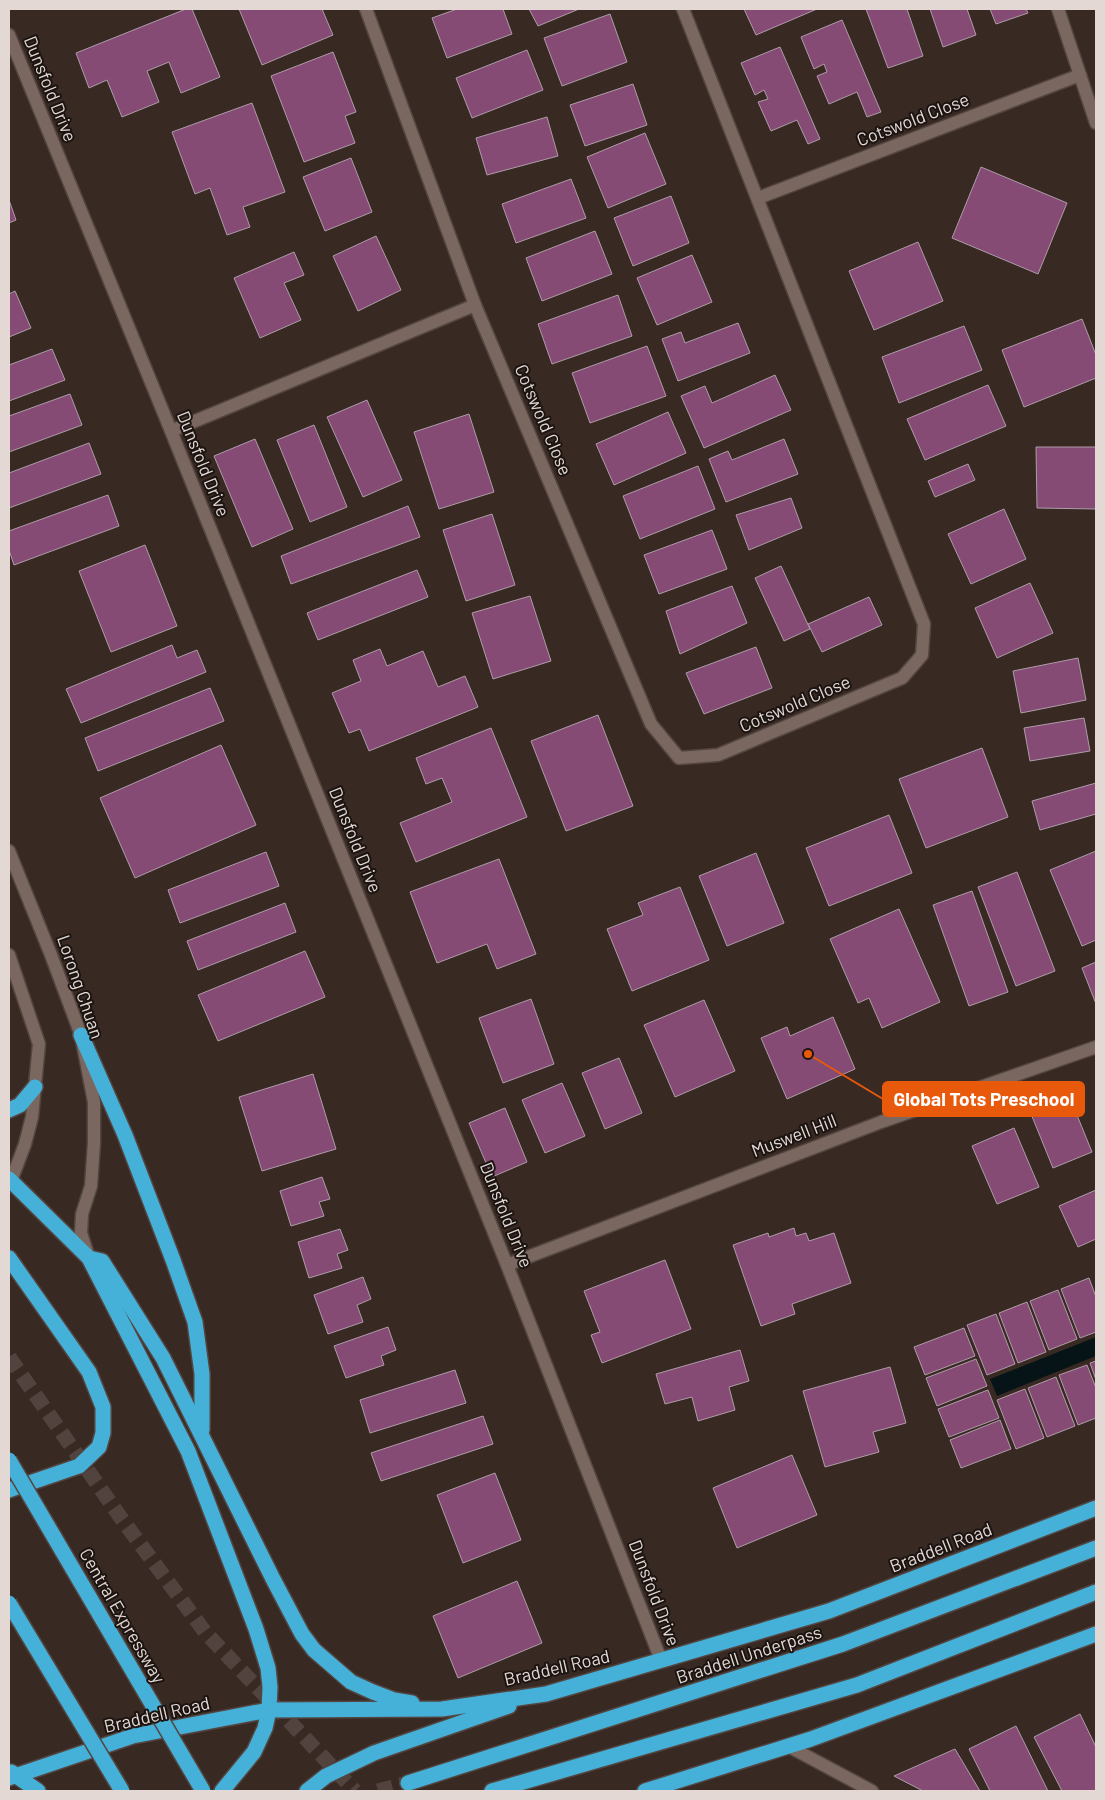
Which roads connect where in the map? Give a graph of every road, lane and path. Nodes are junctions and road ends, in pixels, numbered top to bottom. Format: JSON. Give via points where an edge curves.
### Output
{"nodes":[{"id":1,"x":366,"y":9,"type":"edge"},
{"id":2,"x":683,"y":9,"type":"edge"},
{"id":3,"x":1058,"y":9,"type":"edge"},
{"id":4,"x":9,"y":35,"type":"edge"},
{"id":5,"x":1080,"y":75,"type":"junction"},
{"id":6,"x":1096,"y":123,"type":"edge"},
{"id":7,"x":758,"y":198,"type":"junction"},
{"id":8,"x":475,"y":304,"type":"junction"},
{"id":9,"x":171,"y":431,"type":"junction"},
{"id":10,"x":9,"y":851,"type":"edge"},
{"id":11,"x":9,"y":955,"type":"edge"},
{"id":12,"x":81,"y":1035,"type":"junction"},
{"id":13,"x":1096,"y":1047,"type":"edge"},
{"id":14,"x":35,"y":1087,"type":"junction"},
{"id":15,"x":9,"y":1110,"type":"edge"},
{"id":16,"x":10,"y":1184,"type":"edge"},
{"id":17,"x":9,"y":1258,"type":"edge"},
{"id":18,"x":88,"y":1258,"type":"junction"},
{"id":19,"x":508,"y":1265,"type":"junction"},
{"id":20,"x":202,"y":1434,"type":"junction"},
{"id":21,"x":9,"y":1460,"type":"edge"},
{"id":22,"x":9,"y":1490,"type":"edge"},
{"id":23,"x":1096,"y":1508,"type":"edge"},
{"id":24,"x":1096,"y":1548,"type":"edge"},
{"id":25,"x":1096,"y":1592,"type":"edge"},
{"id":26,"x":9,"y":1603,"type":"edge"},
{"id":27,"x":1096,"y":1634,"type":"edge"},
{"id":28,"x":661,"y":1660,"type":"junction"},
{"id":29,"x":546,"y":1694,"type":"junction"},
{"id":30,"x":269,"y":1710,"type":"junction"},
{"id":31,"x":442,"y":1710,"type":"junction"},
{"id":32,"x":788,"y":1746,"type":"junction"},
{"id":33,"x":716,"y":1770,"type":"junction"},
{"id":34,"x":11,"y":1775,"type":"edge"},
{"id":35,"x":408,"y":1783,"type":"tunnel mouth"},
{"id":36,"x":325,"y":1784,"type":"edge"},
{"id":37,"x":38,"y":1791,"type":"edge"},
{"id":38,"x":122,"y":1791,"type":"edge"},
{"id":39,"x":204,"y":1791,"type":"edge"},
{"id":40,"x":222,"y":1791,"type":"edge"},
{"id":41,"x":307,"y":1791,"type":"edge"},
{"id":42,"x":492,"y":1791,"type":"edge"},
{"id":43,"x":645,"y":1791,"type":"edge"},
{"id":44,"x":682,"y":1791,"type":"edge"},
{"id":45,"x":872,"y":1791,"type":"edge"}],
"edges":[{"from":1,"to":8,"type":"street","name":"Cotswold Close"},
{"from":2,"to":7,"type":"street","name":"Cotswold Close"},
{"from":3,"to":5,"type":"street"},
{"from":4,"to":9,"type":"street","name":"Dunsfold Drive"},
{"from":5,"to":6,"type":"street"},
{"from":5,"to":7,"type":"street","name":"Cotswold Close"},
{"from":7,"to":8,"type":"street","name":"Cotswold Close","via":[[924,624],[922,655],[902,678],[718,756],[679,758],[652,724]]},
{"from":8,"to":9,"type":"street"},
{"from":9,"to":19,"type":"street","name":"Dunsfold Drive"},
{"from":10,"to":12,"type":"street","name":"Lorong Chuan"},
{"from":11,"to":14,"type":"street","via":[[39,1044]]},
{"from":12,"to":18,"type":"street","name":"Lorong Chuan","via":[[94,1102],[91,1186],[82,1214],[81,1233]]},
{"from":12,"to":20,"type":"highway","via":[[125,1134],[194,1322],[202,1374]]},
{"from":13,"to":19,"type":"street","name":"Muswell Hill","via":[[881,1122]]},
{"from":14,"to":15,"type":"highway","via":[[20,1105]]},
{"from":14,"to":16,"type":"street","via":[[32,1117]]},
{"from":16,"to":18,"type":"highway"},
{"from":17,"to":22,"type":"highway","via":[[89,1372],[102,1407],[103,1433],[100,1447],[79,1466]]},
{"from":18,"to":20,"type":"highway","via":[[102,1261],[164,1358]]},
{"from":18,"to":30,"type":"highway","via":[[188,1451],[256,1629],[268,1668]]},
{"from":19,"to":28,"type":"street","name":"Dunsfold Drive"},
{"from":20,"to":31,"type":"highway","via":[[273,1579],[314,1650],[351,1682],[394,1700]]},
{"from":21,"to":39,"type":"highway","name":"Central Expressway","bridge":true},
{"from":23,"to":28,"type":"highway","name":"Braddell Road","via":[[829,1610]]},
{"from":24,"to":35,"type":"highway","name":"Braddell Underpass","via":[[843,1644]]},
{"from":25,"to":42,"type":"highway","via":[[857,1685]]},
{"from":26,"to":38,"type":"highway","bridge":true},
{"from":27,"to":32,"type":"highway"},
{"from":28,"to":29,"type":"highway","name":"Braddell Road"},
{"from":29,"to":31,"type":"highway","name":"Braddell Road"},
{"from":29,"to":36,"type":"highway","via":[[374,1753]]},
{"from":30,"to":31,"type":"highway","name":"Braddell Road"},
{"from":30,"to":34,"type":"highway","name":"Braddell Road","via":[[133,1736]]},
{"from":30,"to":40,"type":"highway","via":[[254,1752]]},
{"from":32,"to":33,"type":"highway"},
{"from":32,"to":45,"type":"street"},
{"from":33,"to":43,"type":"highway"},
{"from":33,"to":44,"type":"highway"},
{"from":34,"to":37,"type":"highway"},
{"from":36,"to":41,"type":"highway"}]}
